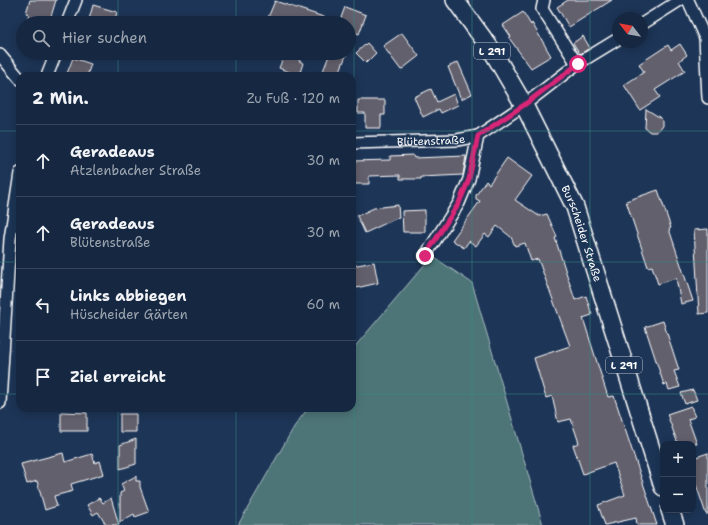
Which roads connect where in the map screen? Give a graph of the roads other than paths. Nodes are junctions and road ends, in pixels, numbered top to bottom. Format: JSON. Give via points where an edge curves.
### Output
{"nodes":[{"id":1,"x":76,"y":0,"type":"edge"},
{"id":2,"x":455,"y":0,"type":"edge"},
{"id":3,"x":544,"y":0,"type":"edge"},
{"id":4,"x":680,"y":0,"type":"edge"},
{"id":5,"x":688,"y":0,"type":"edge"},
{"id":6,"x":70,"y":16,"type":"edge"},
{"id":7,"x":648,"y":20,"type":"edge"},
{"id":8,"x":612,"y":43,"type":"edge"},
{"id":9,"x":0,"y":55,"type":"edge"},
{"id":10,"x":54,"y":60,"type":"edge"},
{"id":11,"x":578,"y":64,"type":"junction"},
{"id":12,"x":49,"y":72,"type":"edge"},
{"id":13,"x":16,"y":74,"type":"edge"},
{"id":14,"x":708,"y":98,"type":"edge"},
{"id":15,"x":524,"y":105,"type":"junction"},
{"id":16,"x":478,"y":136,"type":"junction"},
{"id":17,"x":356,"y":143,"type":"edge"},
{"id":18,"x":16,"y":199,"type":"edge"},
{"id":19,"x":425,"y":256,"type":"dead end"},
{"id":20,"x":0,"y":403,"type":"edge"},
{"id":21,"x":660,"y":477,"type":"edge"},
{"id":22,"x":671,"y":513,"type":"edge"},
{"id":23,"x":675,"y":525,"type":"edge"}],
"edges":[{"from":1,"to":6,"type":"street"},
{"from":2,"to":15,"type":"main road","name":"Burscheider Straße","number":"L 291","via":[[494,52]]},
{"from":3,"to":11,"type":"street","via":[[542,9]]},
{"from":4,"to":7,"type":"street"},
{"from":5,"to":14,"type":"street","via":[[704,38]]},
{"from":8,"to":11,"type":"street","name":"Blütenstraße"},
{"from":9,"to":13,"type":"street"},
{"from":10,"to":12,"type":"street"},
{"from":11,"to":15,"type":"street","name":"Blütenstraße"},
{"from":15,"to":16,"type":"street","name":"Blütenstraße"},
{"from":15,"to":21,"type":"main road","name":"Burscheider Straße","number":"L 291","via":[[575,207]]},
{"from":16,"to":17,"type":"street","name":"Blütenstraße","via":[[457,140]]},
{"from":16,"to":19,"type":"street","via":[[469,179],[459,203]]},
{"from":18,"to":20,"type":"street","via":[[10,239]]},
{"from":22,"to":23,"type":"main road"}]}
